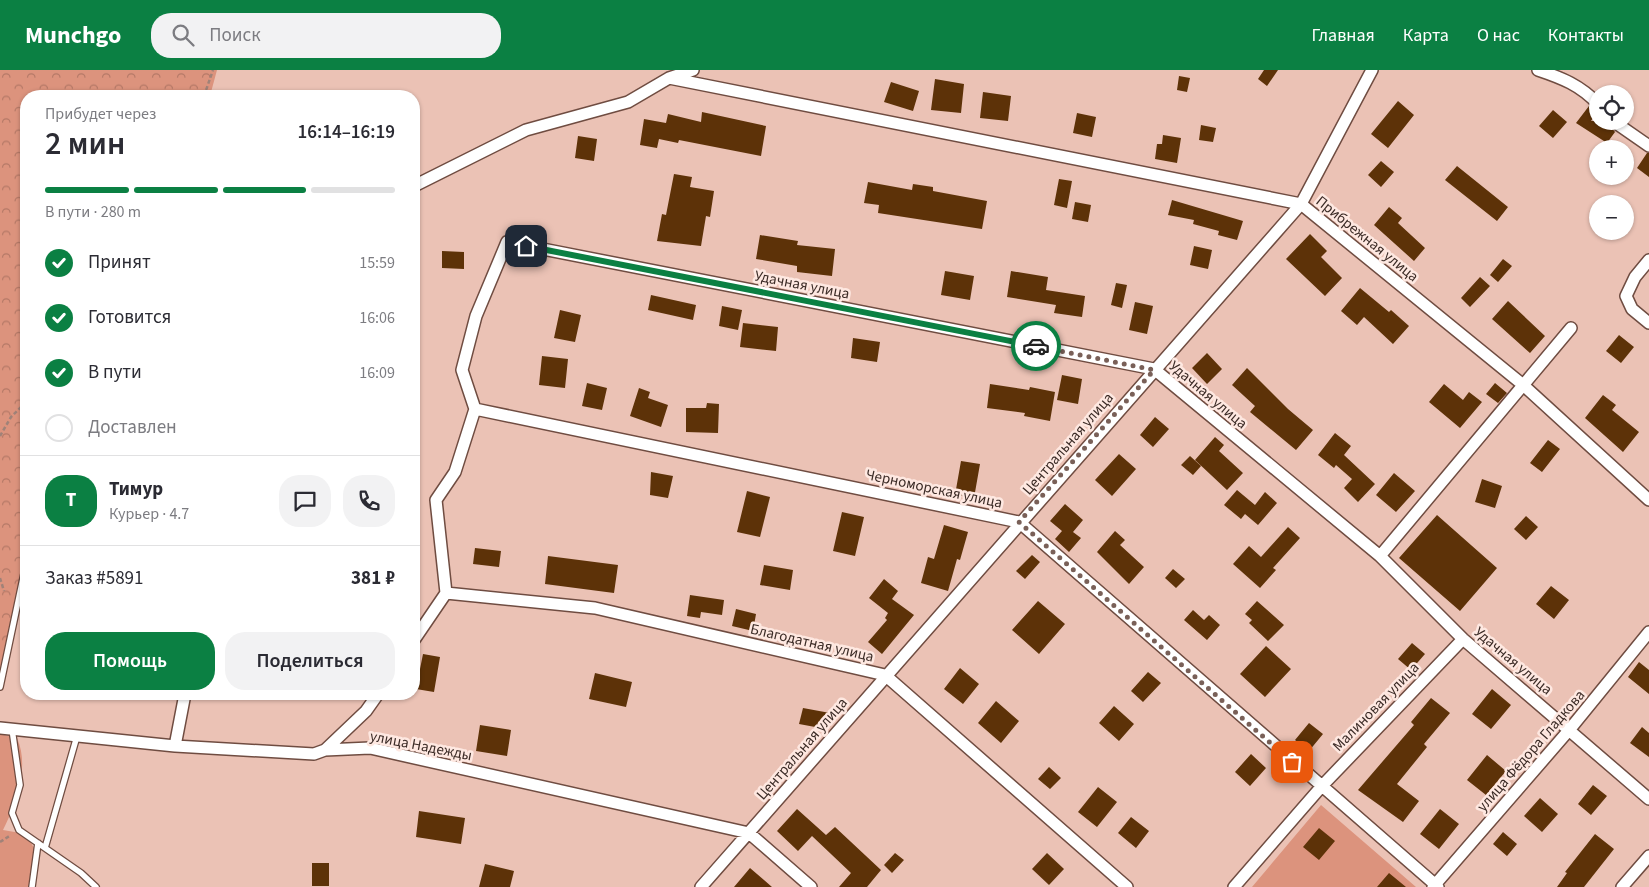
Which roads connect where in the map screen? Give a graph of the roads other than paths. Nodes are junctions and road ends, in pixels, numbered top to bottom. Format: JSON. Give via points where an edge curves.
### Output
{"nodes":[{"id":1,"x":693,"y":70,"type":"edge"},
{"id":2,"x":1372,"y":70,"type":"edge"},
{"id":3,"x":1538,"y":70,"type":"edge"},
{"id":4,"x":669,"y":78,"type":"junction"},
{"id":5,"x":1589,"y":95,"type":"edge"},
{"id":6,"x":1626,"y":130,"type":"edge"},
{"id":7,"x":1649,"y":146,"type":"edge"},
{"id":8,"x":420,"y":183,"type":"edge"},
{"id":9,"x":1301,"y":204,"type":"junction"},
{"id":10,"x":1649,"y":260,"type":"edge"},
{"id":11,"x":1649,"y":324,"type":"edge"},
{"id":12,"x":1571,"y":328,"type":"dead end"},
{"id":13,"x":1154,"y":370,"type":"junction"},
{"id":14,"x":1522,"y":384,"type":"junction"},
{"id":15,"x":475,"y":409,"type":"junction"},
{"id":16,"x":1649,"y":500,"type":"edge"},
{"id":17,"x":1019,"y":522,"type":"junction"},
{"id":18,"x":1380,"y":556,"type":"junction"},
{"id":19,"x":20,"y":592,"type":"edge"},
{"id":20,"x":446,"y":593,"type":"junction"},
{"id":21,"x":420,"y":631,"type":"edge"},
{"id":22,"x":1649,"y":632,"type":"edge"},
{"id":23,"x":1463,"y":639,"type":"junction"},
{"id":24,"x":885,"y":675,"type":"junction"},
{"id":25,"x":0,"y":687,"type":"edge"},
{"id":26,"x":183,"y":700,"type":"edge"},
{"id":27,"x":374,"y":700,"type":"edge"},
{"id":28,"x":6,"y":729,"type":"edge"},
{"id":29,"x":1570,"y":729,"type":"junction"},
{"id":30,"x":77,"y":736,"type":"junction"},
{"id":31,"x":175,"y":746,"type":"junction"},
{"id":32,"x":325,"y":750,"type":"junction"},
{"id":33,"x":1321,"y":787,"type":"junction"},
{"id":34,"x":1649,"y":799,"type":"edge"},
{"id":35,"x":749,"y":833,"type":"junction"},
{"id":36,"x":38,"y":844,"type":"junction"},
{"id":37,"x":45,"y":848,"type":"junction"},
{"id":38,"x":1649,"y":856,"type":"edge"},
{"id":39,"x":1435,"y":886,"type":"edge"},
{"id":40,"x":32,"y":887,"type":"edge"},
{"id":41,"x":96,"y":887,"type":"edge"},
{"id":42,"x":701,"y":887,"type":"edge"},
{"id":43,"x":811,"y":887,"type":"edge"},
{"id":44,"x":1127,"y":887,"type":"edge"},
{"id":45,"x":1234,"y":887,"type":"edge"},
{"id":46,"x":1622,"y":887,"type":"edge"}],
"edges":[{"from":1,"to":4,"type":"street"},
{"from":2,"to":9,"type":"street","name":"Центральная улица"},
{"from":3,"to":5,"type":"street","via":[[1569,81]]},
{"from":4,"to":8,"type":"street","via":[[628,102],[526,130]]},
{"from":4,"to":9,"type":"street","name":"Прибрежная улица"},
{"from":6,"to":7,"type":"street"},
{"from":9,"to":13,"type":"street","name":"Центральная улица"},
{"from":9,"to":14,"type":"street","name":"Прибрежная улица"},
{"from":10,"to":11,"type":"street","via":[[1635,277],[1626,296],[1632,309]]},
{"from":12,"to":14,"type":"street"},
{"from":13,"to":15,"type":"street","name":"Удачная улица","via":[[507,242],[476,316],[462,370]]},
{"from":13,"to":17,"type":"street","name":"Центральная улица"},
{"from":13,"to":18,"type":"street","name":"Удачная улица"},
{"from":14,"to":16,"type":"street","name":"Прибрежная улица"},
{"from":14,"to":18,"type":"street"},
{"from":15,"to":17,"type":"street","name":"Черноморская улица"},
{"from":15,"to":20,"type":"street","via":[[455,472],[436,500]]},
{"from":17,"to":24,"type":"street","name":"Центральная улица"},
{"from":17,"to":33,"type":"street","name":"Черноморская улица"},
{"from":18,"to":23,"type":"street","name":"Удачная улица"},
{"from":19,"to":25,"type":"lane"},
{"from":20,"to":21,"type":"street"},
{"from":20,"to":24,"type":"street","name":"Благодатная улица","via":[[595,608]]},
{"from":22,"to":29,"type":"street","name":"улица Фёдора Гладкова"},
{"from":23,"to":29,"type":"street","name":"Удачная улица"},
{"from":23,"to":33,"type":"street","name":"Малиновая улица"},
{"from":24,"to":35,"type":"street","name":"Центральная улица"},
{"from":24,"to":44,"type":"street","name":"Благодатная улица"},
{"from":26,"to":31,"type":"street"},
{"from":27,"to":32,"type":"street"},
{"from":28,"to":30,"type":"street","name":"улица Надежды"},
{"from":28,"to":36,"type":"lane","via":[[20,785],[12,813],[19,830]]},
{"from":29,"to":34,"type":"street","name":"Удачная улица"},
{"from":29,"to":39,"type":"street","name":"улица Фёдора Гладкова"},
{"from":30,"to":31,"type":"street","name":"улица Надежды"},
{"from":30,"to":37,"type":"lane"},
{"from":31,"to":32,"type":"street","name":"улица Надежды","via":[[314,754]]},
{"from":32,"to":35,"type":"street","name":"улица Надежды","via":[[370,748]]},
{"from":33,"to":39,"type":"street","name":"Черноморская улица"},
{"from":33,"to":45,"type":"street","name":"Малиновая улица"},
{"from":35,"to":42,"type":"street","name":"Центральная улица"},
{"from":35,"to":43,"type":"street","name":"улица Надежды"},
{"from":36,"to":37,"type":"lane"},
{"from":36,"to":40,"type":"lane"},
{"from":37,"to":41,"type":"lane"},
{"from":38,"to":46,"type":"street"}]}
